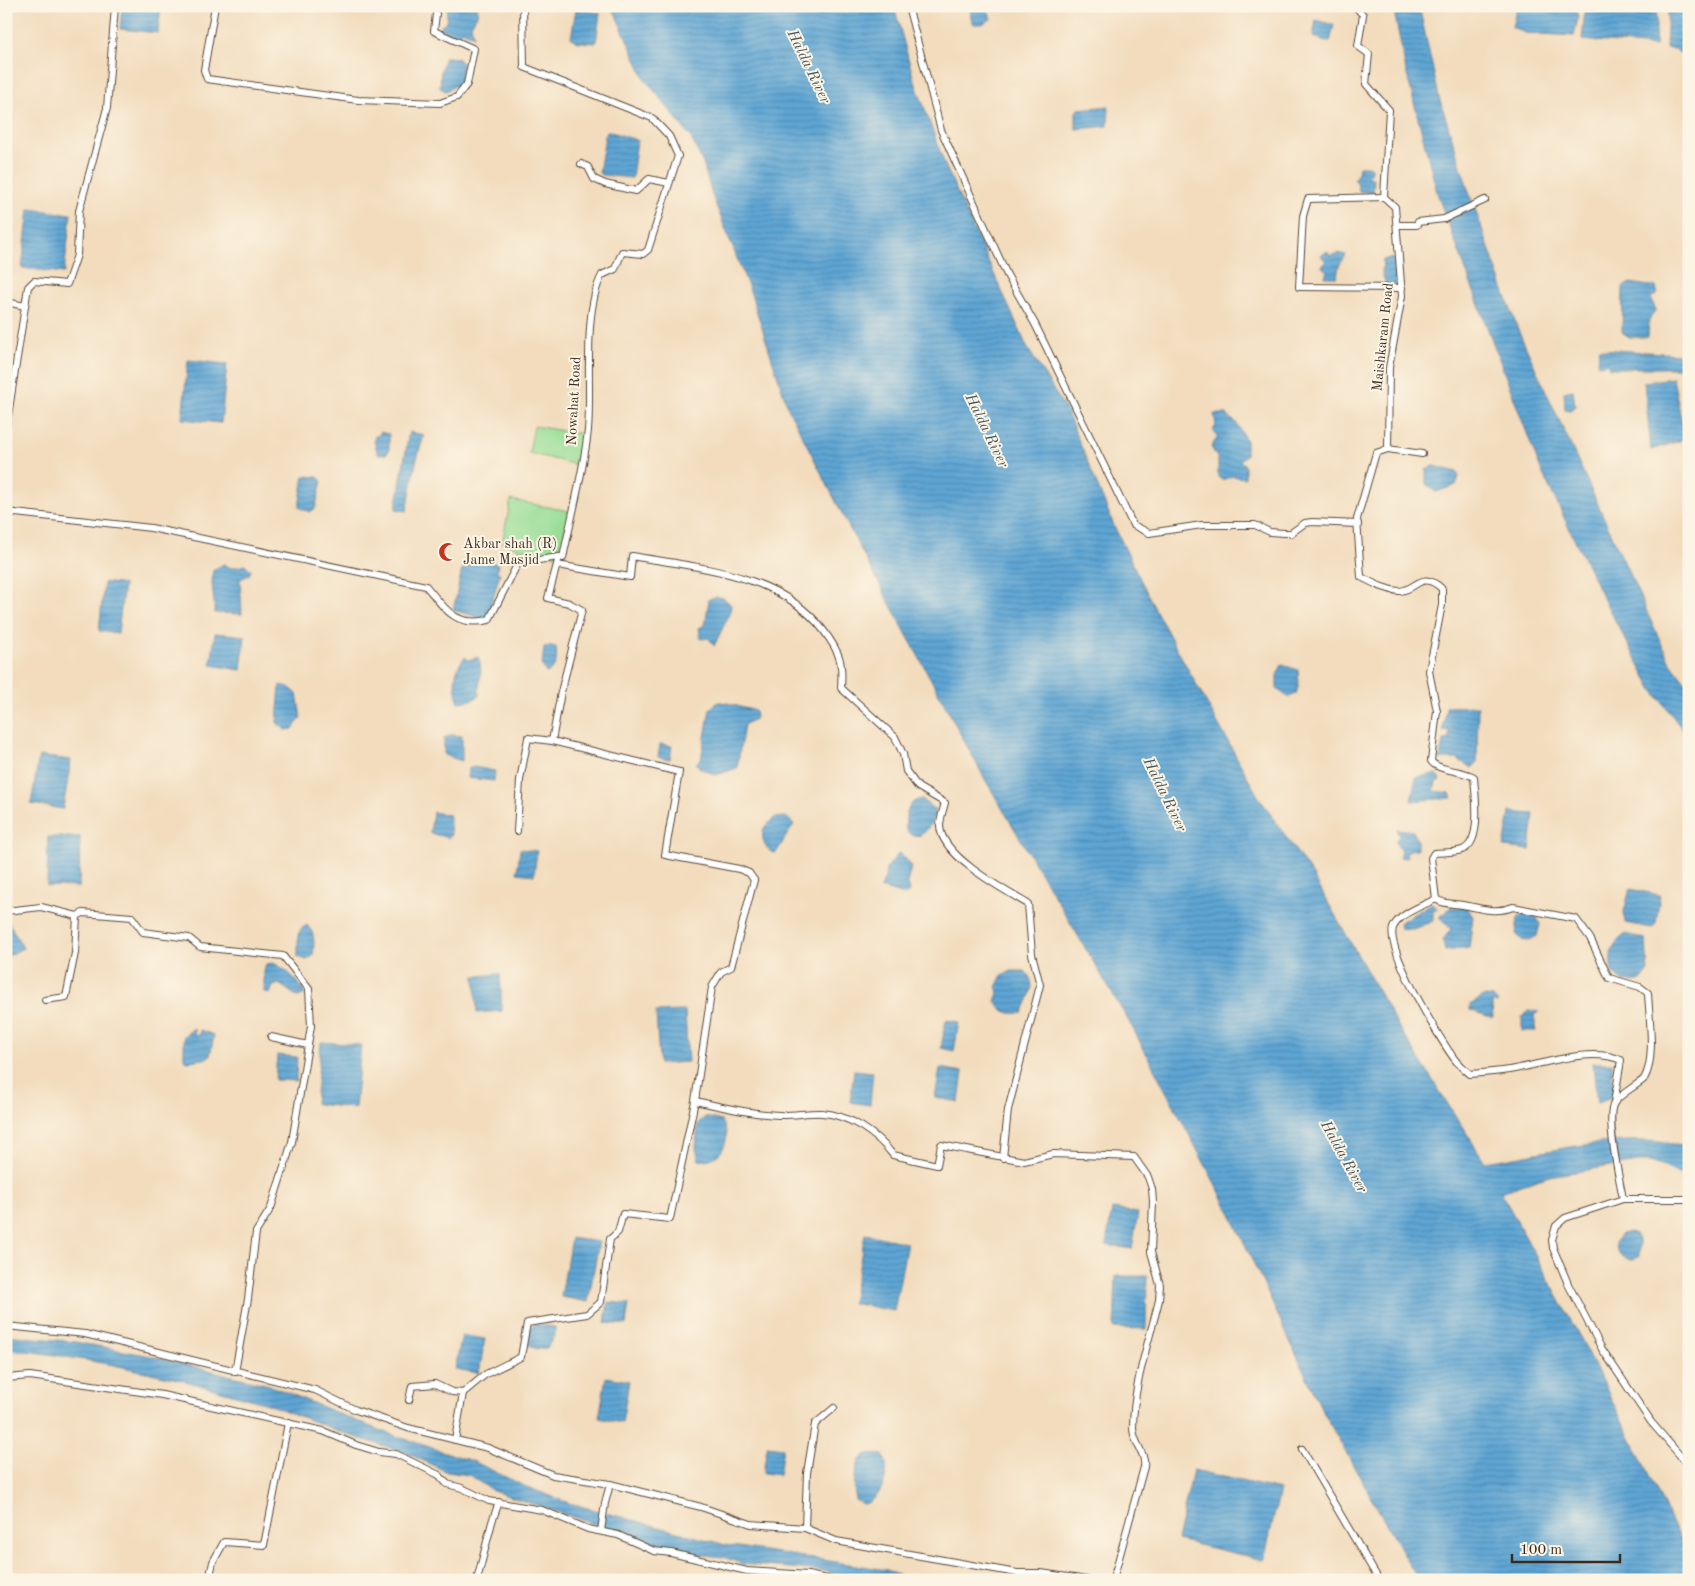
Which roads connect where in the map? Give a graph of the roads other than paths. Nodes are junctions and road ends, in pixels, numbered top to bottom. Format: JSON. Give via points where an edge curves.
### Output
{"nodes":[{"id":1,"x":115,"y":6,"type":"edge"},
{"id":2,"x":214,"y":6,"type":"edge"},
{"id":3,"x":524,"y":6,"type":"edge"},
{"id":4,"x":908,"y":6,"type":"edge"},
{"id":5,"x":1355,"y":6,"type":"edge"},
{"id":6,"x":436,"y":14,"type":"dead end"},
{"id":7,"x":581,"y":164,"type":"dead end"},
{"id":8,"x":669,"y":183,"type":"junction"},
{"id":9,"x":1384,"y":197,"type":"junction"},
{"id":10,"x":1485,"y":200,"type":"dead end"},
{"id":11,"x":1397,"y":225,"type":"junction"},
{"id":12,"x":1402,"y":288,"type":"junction"},
{"id":13,"x":6,"y":302,"type":"edge"},
{"id":14,"x":25,"y":306,"type":"junction"},
{"id":15,"x":6,"y":429,"type":"edge"},
{"id":16,"x":1388,"y":449,"type":"junction"},
{"id":17,"x":1422,"y":454,"type":"dead end"},
{"id":18,"x":6,"y":512,"type":"edge"},
{"id":19,"x":1358,"y":524,"type":"junction"},
{"id":20,"x":558,"y":557,"type":"junction"},
{"id":21,"x":557,"y":565,"type":"junction"},
{"id":22,"x":552,"y":741,"type":"junction"},
{"id":23,"x":518,"y":830,"type":"dead end"},
{"id":24,"x":1436,"y":898,"type":"junction"},
{"id":25,"x":6,"y":911,"type":"edge"},
{"id":26,"x":77,"y":916,"type":"junction"},
{"id":27,"x":45,"y":1000,"type":"dead end"},
{"id":28,"x":271,"y":1037,"type":"dead end"},
{"id":29,"x":308,"y":1045,"type":"junction"},
{"id":30,"x":695,"y":1101,"type":"junction"},
{"id":31,"x":1614,"y":1103,"type":"junction"},
{"id":32,"x":1003,"y":1158,"type":"junction"},
{"id":33,"x":1689,"y":1199,"type":"edge"},
{"id":34,"x":1623,"y":1200,"type":"junction"},
{"id":35,"x":6,"y":1326,"type":"edge"},
{"id":36,"x":235,"y":1372,"type":"junction"},
{"id":37,"x":6,"y":1378,"type":"edge"},
{"id":38,"x":463,"y":1393,"type":"junction"},
{"id":39,"x":409,"y":1400,"type":"dead end"},
{"id":40,"x":834,"y":1408,"type":"dead end"},
{"id":41,"x":288,"y":1423,"type":"junction"},
{"id":42,"x":455,"y":1440,"type":"junction"},
{"id":43,"x":1302,"y":1449,"type":"dead end"},
{"id":44,"x":1689,"y":1466,"type":"edge"},
{"id":45,"x":610,"y":1484,"type":"junction"},
{"id":46,"x":499,"y":1502,"type":"junction"},
{"id":47,"x":805,"y":1528,"type":"junction"},
{"id":48,"x":601,"y":1530,"type":"junction"},
{"id":49,"x":209,"y":1580,"type":"edge"},
{"id":50,"x":477,"y":1580,"type":"edge"},
{"id":51,"x":831,"y":1580,"type":"edge"},
{"id":52,"x":1087,"y":1580,"type":"edge"},
{"id":53,"x":1113,"y":1580,"type":"edge"},
{"id":54,"x":1379,"y":1580,"type":"edge"}],
"edges":[{"from":1,"to":14,"type":"street","via":[[107,108],[79,211],[77,255],[67,284],[34,281],[28,287]]},
{"from":2,"to":6,"type":"street","via":[[204,70],[207,79],[358,100],[440,103],[457,97],[467,84],[474,49],[434,31]]},
{"from":3,"to":8,"type":"street","name":"Nowahat Road","via":[[524,67],[652,118],[669,136],[678,156]]},
{"from":4,"to":19,"type":"street","via":[[942,130],[1007,275],[1035,324],[1133,525],[1149,533],[1202,525],[1255,525],[1270,532],[1291,533],[1312,522]]},
{"from":5,"to":9,"type":"street","via":[[1363,15],[1358,46],[1369,54],[1366,84],[1389,110]]},
{"from":7,"to":8,"type":"street","via":[[588,166],[594,179],[624,189],[636,191],[649,179]]},
{"from":8,"to":20,"type":"street","name":"Nowahat Road","via":[[648,250],[643,254],[622,252],[615,269],[602,275],[598,283],[590,331],[588,431],[563,558]]},
{"from":9,"to":11,"type":"street","name":"Maishkaram Road","via":[[1395,207]]},
{"from":9,"to":12,"type":"street","via":[[1308,199],[1303,216],[1299,287]]},
{"from":10,"to":11,"type":"street","via":[[1444,219],[1418,222],[1417,225]]},
{"from":11,"to":12,"type":"street","name":"Maishkaram Road"},
{"from":12,"to":16,"type":"street","name":"Maishkaram Road","via":[[1389,368]]},
{"from":13,"to":14,"type":"street"},
{"from":14,"to":15,"type":"street"},
{"from":16,"to":17,"type":"street"},
{"from":16,"to":19,"type":"street","via":[[1376,453]]},
{"from":18,"to":20,"type":"street","via":[[151,528],[426,586],[453,617],[474,623],[489,620],[518,563]]},
{"from":19,"to":24,"type":"street","via":[[1360,577],[1378,586],[1400,591],[1422,581],[1437,584],[1442,589],[1442,605],[1429,671],[1437,711],[1432,761],[1438,767],[1474,777],[1476,812],[1474,838],[1467,847],[1456,852],[1434,853],[1431,858]]},
{"from":20,"to":21,"type":"street","name":"Nowahat Road"},
{"from":21,"to":22,"type":"street","name":"Nowahat Road","via":[[548,598],[582,610],[560,692]]},
{"from":21,"to":32,"type":"street","via":[[630,577],[632,556],[720,572],[766,586],[793,600],[814,618],[840,655],[841,688],[895,737],[906,771],[918,787],[945,803],[940,825],[943,840],[974,872],[1028,904],[1032,954],[1040,985],[1008,1110]]},
{"from":22,"to":23,"type":"street","via":[[528,738],[520,780]]},
{"from":22,"to":30,"type":"street","via":[[678,772],[665,856],[739,869],[753,876],[731,966],[721,972],[712,987]]},
{"from":24,"to":31,"type":"street","via":[[1442,903],[1484,910],[1513,907],[1576,919],[1590,938],[1609,978],[1648,993],[1648,1073]]},
{"from":24,"to":31,"type":"street","via":[[1408,914],[1396,923],[1392,931],[1412,988],[1457,1061],[1470,1074],[1589,1055],[1615,1057],[1621,1060]]},
{"from":25,"to":26,"type":"street","via":[[41,907]]},
{"from":26,"to":27,"type":"street","via":[[75,953],[66,997]]},
{"from":26,"to":29,"type":"street","via":[[83,913],[132,916],[144,932],[189,938],[200,947],[283,956],[309,988],[311,1026]]},
{"from":28,"to":29,"type":"street"},
{"from":29,"to":36,"type":"street","via":[[292,1142],[271,1208],[256,1232]]},
{"from":30,"to":32,"type":"street","via":[[779,1115],[821,1113],[842,1117],[884,1143],[893,1155],[937,1165],[942,1145]]},
{"from":30,"to":38,"type":"street","via":[[670,1219],[623,1214],[618,1232],[610,1240],[601,1302],[587,1314],[527,1323],[521,1358],[486,1374]]},
{"from":31,"to":34,"type":"street","via":[[1611,1121]]},
{"from":32,"to":53,"type":"street","via":[[1024,1161],[1053,1154],[1102,1158],[1129,1156],[1137,1161],[1152,1189],[1151,1252],[1160,1285],[1159,1300],[1134,1399],[1133,1427],[1133,1437],[1145,1460]]},
{"from":33,"to":34,"type":"street"},
{"from":34,"to":44,"type":"street","via":[[1565,1218],[1556,1226],[1553,1248],[1602,1348],[1651,1422]]},
{"from":35,"to":36,"type":"street","via":[[85,1334]]},
{"from":36,"to":42,"type":"street","via":[[316,1390],[356,1410]]},
{"from":37,"to":41,"type":"street","via":[[30,1376],[162,1395]]},
{"from":38,"to":39,"type":"street","via":[[435,1384],[412,1386]]},
{"from":38,"to":42,"type":"street"},
{"from":40,"to":47,"type":"street","via":[[816,1424],[807,1473]]},
{"from":41,"to":46,"type":"street","via":[[323,1431],[379,1452],[396,1454],[439,1475],[447,1484]]},
{"from":41,"to":49,"type":"street","via":[[264,1546],[224,1542],[213,1562]]},
{"from":42,"to":45,"type":"street","via":[[488,1448],[553,1475]]},
{"from":43,"to":54,"type":"street"},
{"from":45,"to":47,"type":"street","via":[[701,1507],[751,1524]]},
{"from":45,"to":48,"type":"street"},
{"from":46,"to":48,"type":"street","via":[[542,1510],[588,1529]]},
{"from":46,"to":50,"type":"street"},
{"from":47,"to":52,"type":"street","via":[[836,1541],[872,1548],[1017,1573]]},
{"from":48,"to":51,"type":"street","via":[[654,1551],[747,1571],[808,1575]]}]}
